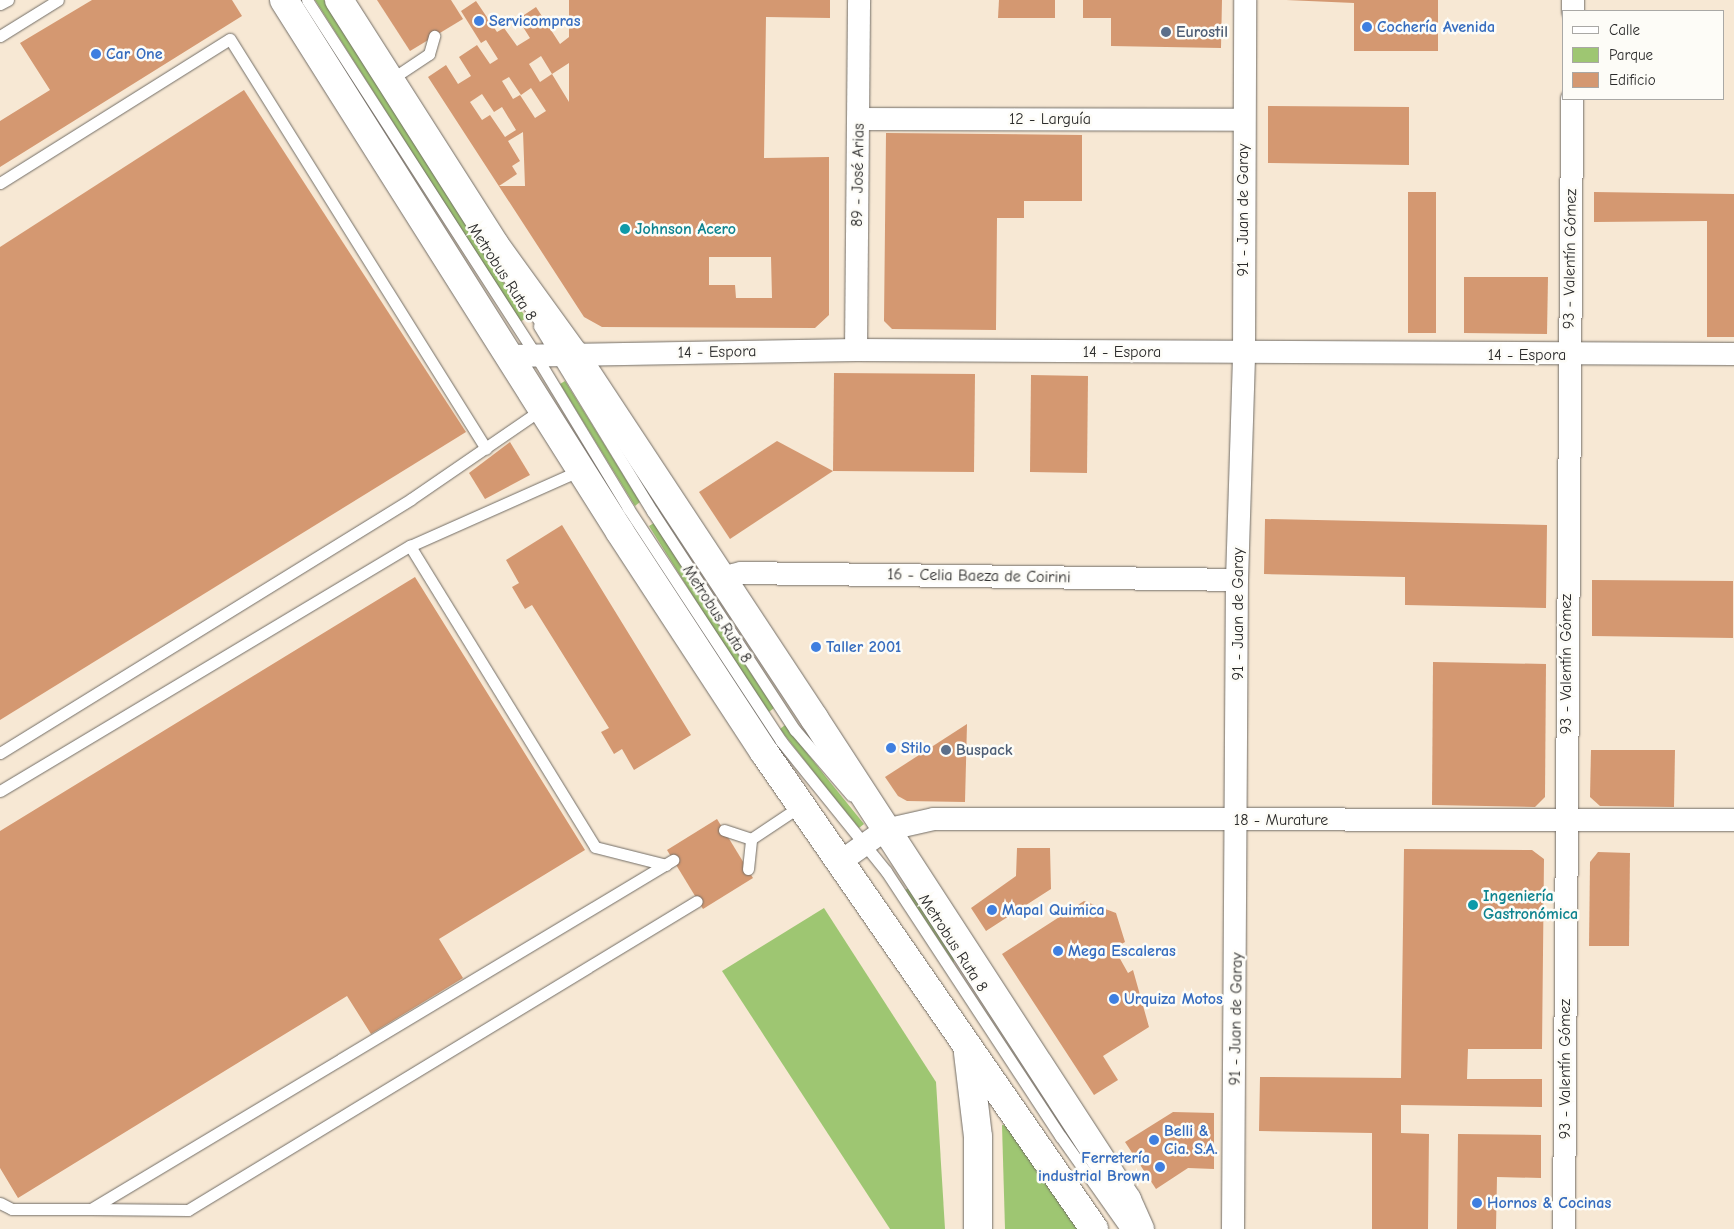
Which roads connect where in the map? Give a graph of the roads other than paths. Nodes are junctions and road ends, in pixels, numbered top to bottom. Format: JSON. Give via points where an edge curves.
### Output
{"nodes":[{"id":1,"x":8,"y":0,"type":"edge"},
{"id":2,"x":58,"y":0,"type":"edge"},
{"id":3,"x":284,"y":0,"type":"edge"},
{"id":4,"x":306,"y":0,"type":"edge"},
{"id":5,"x":339,"y":0,"type":"edge"},
{"id":6,"x":858,"y":0,"type":"edge"},
{"id":7,"x":1244,"y":0,"type":"edge"},
{"id":8,"x":0,"y":4,"type":"edge"},
{"id":9,"x":0,"y":36,"type":"edge"},
{"id":10,"x":434,"y":36,"type":"dead end"},
{"id":11,"x":390,"y":80,"type":"junction"},
{"id":12,"x":1572,"y":100,"type":"edge"},
{"id":13,"x":858,"y":119,"type":"junction"},
{"id":14,"x":1242,"y":120,"type":"junction"},
{"id":15,"x":0,"y":183,"type":"edge"},
{"id":16,"x":856,"y":350,"type":"junction"},
{"id":17,"x":1244,"y":353,"type":"junction"},
{"id":18,"x":1734,"y":354,"type":"edge"},
{"id":19,"x":555,"y":355,"type":"junction"},
{"id":20,"x":509,"y":356,"type":"junction"},
{"id":21,"x":1568,"y":356,"type":"junction"},
{"id":22,"x":542,"y":409,"type":"junction"},
{"id":23,"x":486,"y":448,"type":"junction"},
{"id":24,"x":581,"y":470,"type":"junction"},
{"id":25,"x":410,"y":546,"type":"junction"},
{"id":26,"x":721,"y":578,"type":"junction"},
{"id":27,"x":1237,"y":580,"type":"junction"},
{"id":28,"x":0,"y":753,"type":"edge"},
{"id":29,"x":0,"y":791,"type":"edge"},
{"id":30,"x":802,"y":806,"type":"junction"},
{"id":31,"x":1565,"y":818,"type":"junction"},
{"id":32,"x":1734,"y":820,"type":"edge"},
{"id":33,"x":1237,"y":821,"type":"junction"},
{"id":34,"x":724,"y":830,"type":"dead end"},
{"id":35,"x":885,"y":830,"type":"junction"},
{"id":36,"x":751,"y":840,"type":"junction"},
{"id":37,"x":863,"y":846,"type":"junction"},
{"id":38,"x":840,"y":862,"type":"junction"},
{"id":39,"x":748,"y":870,"type":"dead end"},
{"id":40,"x":697,"y":901,"type":"dead end"},
{"id":41,"x":968,"y":1049,"type":"junction"},
{"id":42,"x":0,"y":1202,"type":"edge"},
{"id":43,"x":91,"y":1209,"type":"junction"},
{"id":44,"x":978,"y":1229,"type":"edge"},
{"id":45,"x":1094,"y":1229,"type":"edge"},
{"id":46,"x":1108,"y":1229,"type":"edge"},
{"id":47,"x":1126,"y":1229,"type":"edge"},
{"id":48,"x":1140,"y":1229,"type":"edge"},
{"id":49,"x":1233,"y":1229,"type":"edge"},
{"id":50,"x":1564,"y":1229,"type":"edge"}],
"edges":[{"from":1,"to":8,"type":"lane"},
{"from":2,"to":9,"type":"lane"},
{"from":3,"to":20,"type":"main road"},
{"from":4,"to":19,"type":"lane","name":"Metrobus Ruta 8"},
{"from":5,"to":11,"type":"main road"},
{"from":6,"to":13,"type":"street","name":"89 - José Arias"},
{"from":7,"to":14,"type":"street","name":"91 - Juan de Garay"},
{"from":10,"to":11,"type":"lane","via":[[429,54]]},
{"from":11,"to":19,"type":"main road","via":[[494,245]]},
{"from":12,"to":21,"type":"street","name":"93 - Valentín Gómez"},
{"from":13,"to":14,"type":"street","name":"12 - Larguía"},
{"from":13,"to":16,"type":"street","name":"89 - José Arias"},
{"from":14,"to":17,"type":"street","name":"91 - Juan de Garay"},
{"from":15,"to":23,"type":"lane","via":[[230,39]]},
{"from":16,"to":17,"type":"street","name":"14 - Espora"},
{"from":16,"to":19,"type":"street","name":"14 - Espora"},
{"from":17,"to":21,"type":"street","name":"14 - Espora"},
{"from":17,"to":27,"type":"street","name":"91 - Juan de Garay"},
{"from":18,"to":21,"type":"street","name":"14 - Espora"},
{"from":19,"to":20,"type":"street","name":"14 - Espora"},
{"from":19,"to":26,"type":"main road"},
{"from":19,"to":35,"type":"lane","name":"Metrobus Ruta 8","via":[[795,730]]},
{"from":19,"to":37,"type":"lane","name":"Metrobus Ruta 8","via":[[628,508],[780,741]]},
{"from":20,"to":22,"type":"main road"},
{"from":21,"to":31,"type":"street","name":"93 - Valentín Gómez"},
{"from":22,"to":23,"type":"lane"},
{"from":22,"to":24,"type":"main road"},
{"from":23,"to":28,"type":"lane","via":[[411,499]]},
{"from":24,"to":25,"type":"lane"},
{"from":24,"to":30,"type":"main road"},
{"from":25,"to":29,"type":"lane"},
{"from":25,"to":43,"type":"lane","via":[[595,847],[670,863]]},
{"from":26,"to":27,"type":"street","name":"16 - Celia Baeza de Coirini","via":[[742,573]]},
{"from":26,"to":35,"type":"main road"},
{"from":27,"to":33,"type":"street","name":"91 - Juan de Garay"},
{"from":30,"to":36,"type":"lane"},
{"from":30,"to":38,"type":"main road"},
{"from":31,"to":32,"type":"street","name":"18 - Murature"},
{"from":31,"to":33,"type":"street","name":"18 - Murature"},
{"from":31,"to":50,"type":"street","name":"93 - Valentín Gómez"},
{"from":33,"to":35,"type":"street","name":"18 - Murature","via":[[934,819]]},
{"from":33,"to":49,"type":"street","name":"91 - Juan de Garay"},
{"from":34,"to":36,"type":"lane"},
{"from":35,"to":37,"type":"street","name":"18 - Murature"},
{"from":35,"to":48,"type":"main road","via":[[1127,1200]]},
{"from":36,"to":39,"type":"lane"},
{"from":37,"to":38,"type":"street","name":"18 - Murature"},
{"from":37,"to":47,"type":"lane","name":"Metrobus Ruta 8","via":[[886,871],[1061,1137]]},
{"from":38,"to":41,"type":"main road"},
{"from":40,"to":43,"type":"lane","via":[[188,1210]]},
{"from":41,"to":44,"type":"main road","via":[[978,1137]]},
{"from":41,"to":45,"type":"main road"},
{"from":41,"to":46,"type":"main road","via":[[1020,1108]]},
{"from":42,"to":43,"type":"lane","via":[[12,1209]]}]}
